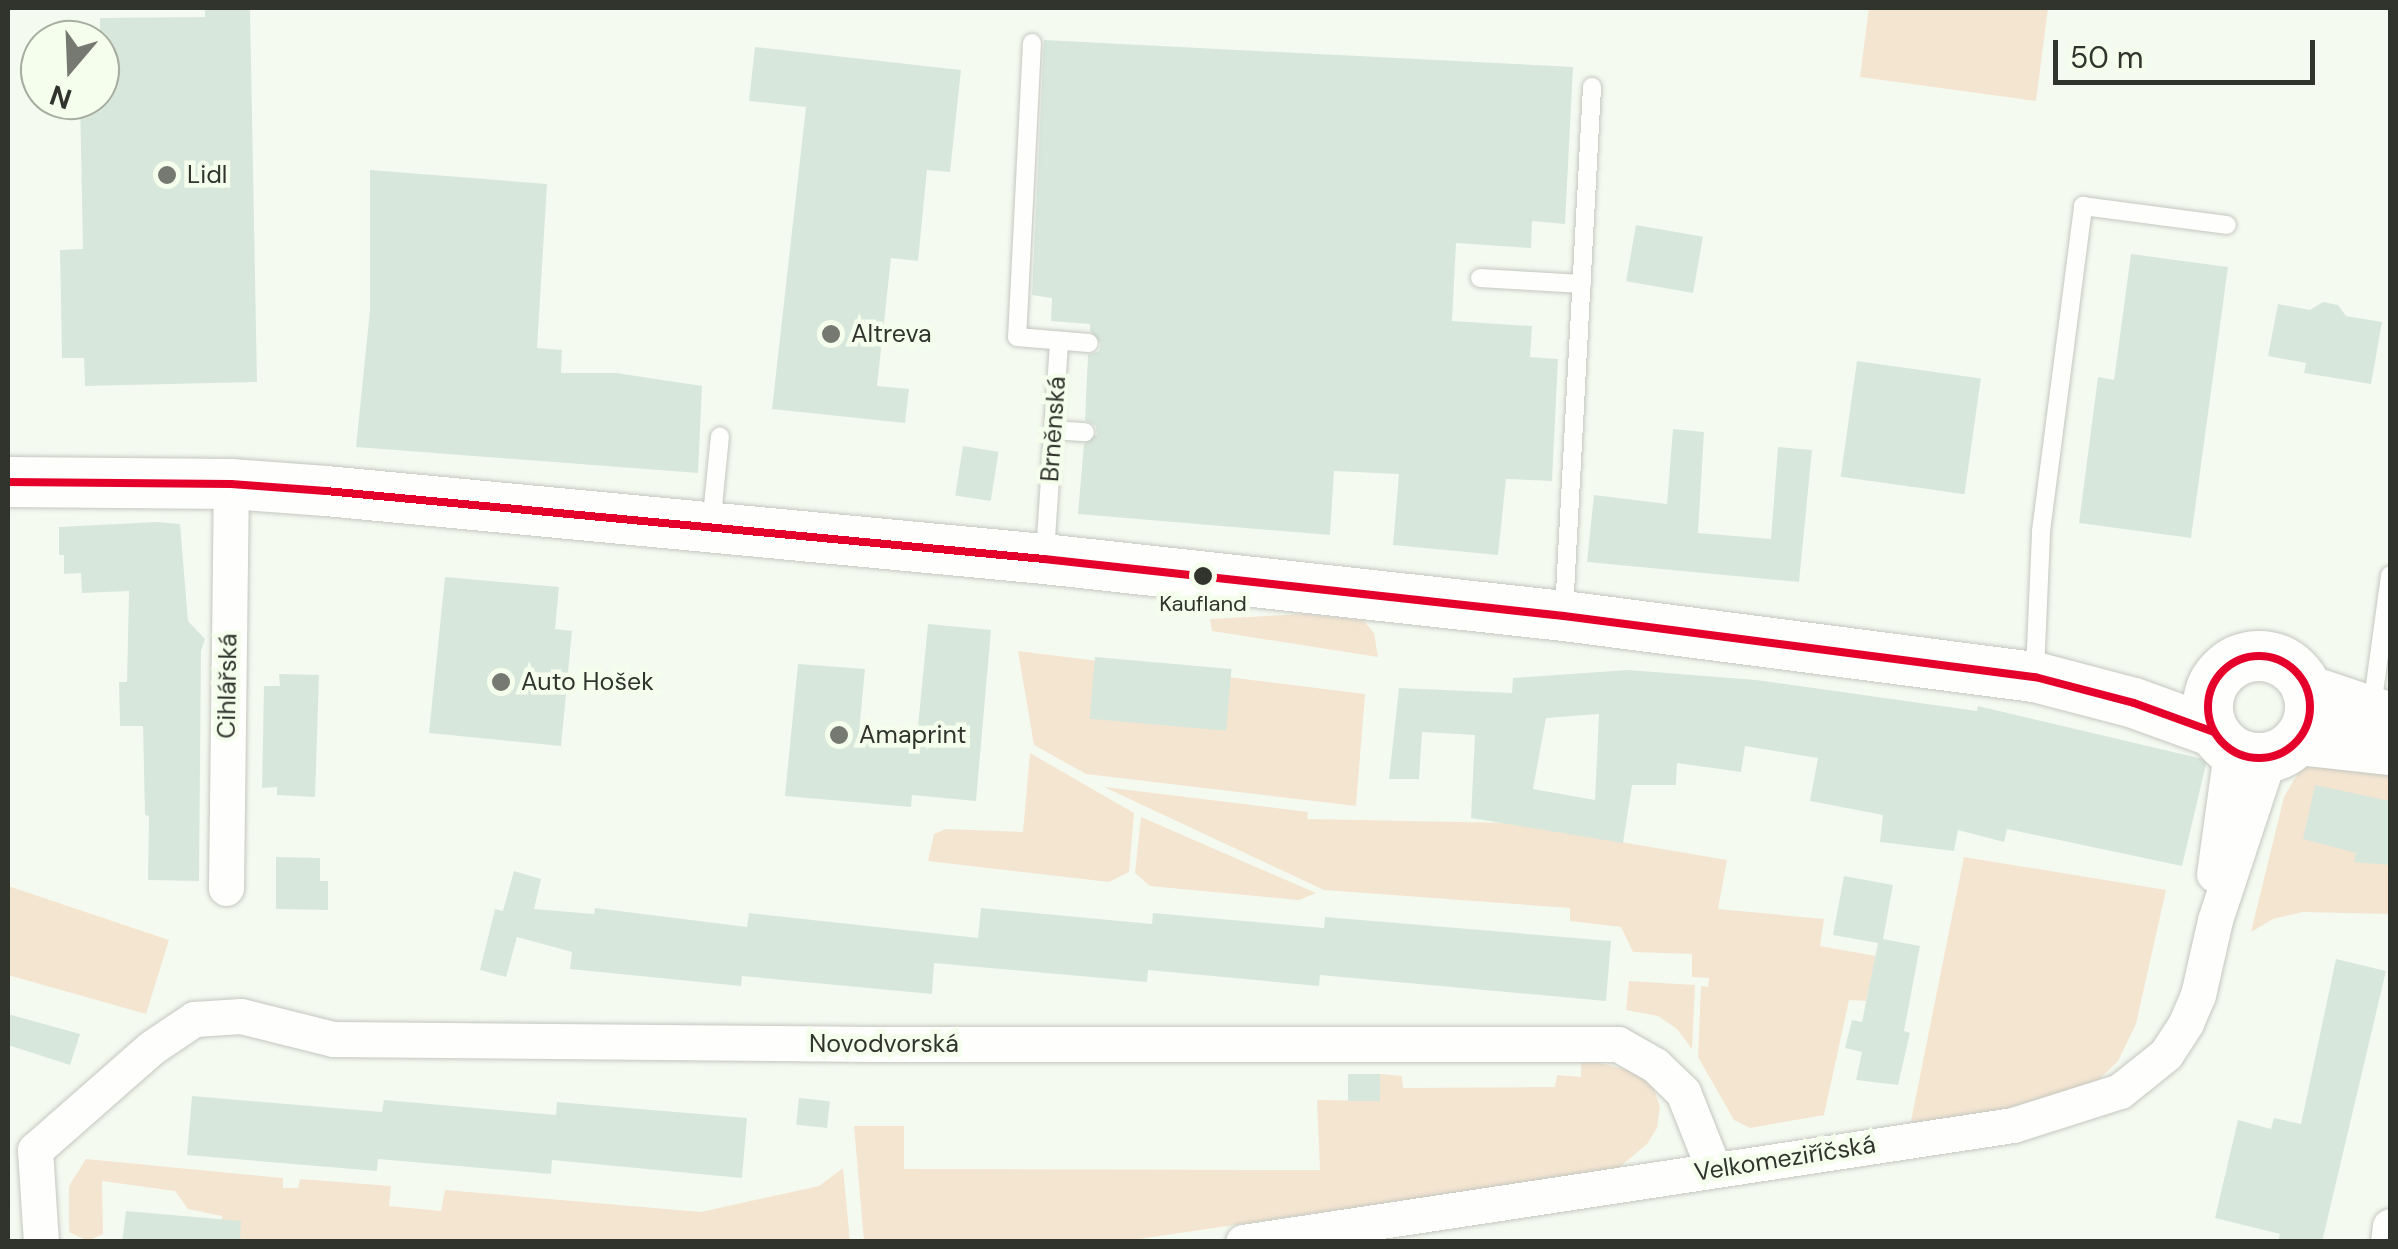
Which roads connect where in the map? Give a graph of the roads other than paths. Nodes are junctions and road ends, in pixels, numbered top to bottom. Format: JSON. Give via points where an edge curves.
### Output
{"nodes":[{"id":1,"x":1032,"y":43,"type":"dead end"},
{"id":2,"x":1592,"y":86,"type":"dead end"},
{"id":3,"x":2227,"y":225,"type":"dead end"},
{"id":4,"x":1480,"y":278,"type":"dead end"},
{"id":5,"x":1582,"y":284,"type":"junction"},
{"id":6,"x":1060,"y":341,"type":"junction"},
{"id":7,"x":1089,"y":343,"type":"dead end"},
{"id":8,"x":1054,"y":430,"type":"junction"},
{"id":9,"x":1084,"y":432,"type":"dead end"},
{"id":10,"x":720,"y":436,"type":"dead end"},
{"id":11,"x":8,"y":482,"type":"edge"},
{"id":12,"x":232,"y":484,"type":"junction"},
{"id":13,"x":711,"y":526,"type":"junction"},
{"id":14,"x":1044,"y":559,"type":"junction"},
{"id":15,"x":2390,"y":575,"type":"edge"},
{"id":16,"x":1564,"y":616,"type":"junction"},
{"id":17,"x":2035,"y":677,"type":"junction"},
{"id":18,"x":2216,"y":678,"type":"junction"},
{"id":19,"x":2307,"y":690,"type":"junction"},
{"id":20,"x":2384,"y":727,"type":"edge"},
{"id":21,"x":2253,"y":745,"type":"junction"},
{"id":22,"x":226,"y":888,"type":"dead end"},
{"id":23,"x":21,"y":1147,"type":"edge"},
{"id":24,"x":1714,"y":1170,"type":"junction"},
{"id":25,"x":2390,"y":1226,"type":"edge"},
{"id":26,"x":1408,"y":1229,"type":"edge"},
{"id":27,"x":41,"y":1242,"type":"edge"},
{"id":28,"x":1244,"y":1242,"type":"edge"},
{"id":29,"x":2388,"y":1242,"type":"edge"}],
"edges":[{"from":1,"to":6,"type":"lane","name":"Brněnská","via":[[1017,338]]},
{"from":2,"to":5,"type":"lane"},
{"from":3,"to":17,"type":"lane","via":[[2083,206],[2041,531]]},
{"from":4,"to":5,"type":"lane"},
{"from":5,"to":16,"type":"lane"},
{"from":6,"to":7,"type":"lane"},
{"from":6,"to":8,"type":"lane","name":"Brněnská"},
{"from":8,"to":9,"type":"lane"},
{"from":8,"to":14,"type":"lane","name":"Brněnská"},
{"from":10,"to":13,"type":"lane"},
{"from":11,"to":12,"type":"street"},
{"from":12,"to":13,"type":"street"},
{"from":12,"to":22,"type":"street","name":"Cihlářská"},
{"from":13,"to":14,"type":"street"},
{"from":14,"to":16,"type":"street"},
{"from":15,"to":20,"type":"lane"},
{"from":16,"to":17,"type":"street"},
{"from":17,"to":18,"type":"street","via":[[2058,671]]},
{"from":17,"to":21,"type":"street"},
{"from":18,"to":19,"type":"street","via":[[2228,665],[2261,655],[2292,668]]},
{"from":18,"to":21,"type":"street","via":[[2207,706]]},
{"from":19,"to":20,"type":"street"},
{"from":19,"to":21,"type":"street","via":[[2310,714]]},
{"from":20,"to":21,"type":"street"},
{"from":21,"to":24,"type":"street","name":"Velkomeziříčská","via":[[2214,869],[2215,920],[2198,995],[2166,1054],[2120,1092],[2013,1125]]},
{"from":23,"to":24,"type":"street","name":"Novodvorská","via":[[194,1020],[242,1016],[333,1039],[1618,1044],[1655,1065],[1683,1092]]},
{"from":23,"to":27,"type":"street","name":"Novodvorská"},
{"from":24,"to":26,"type":"street","name":"Velkomeziříčská"},
{"from":25,"to":29,"type":"street"},
{"from":26,"to":28,"type":"street","name":"Velkomeziříčská"}]}
